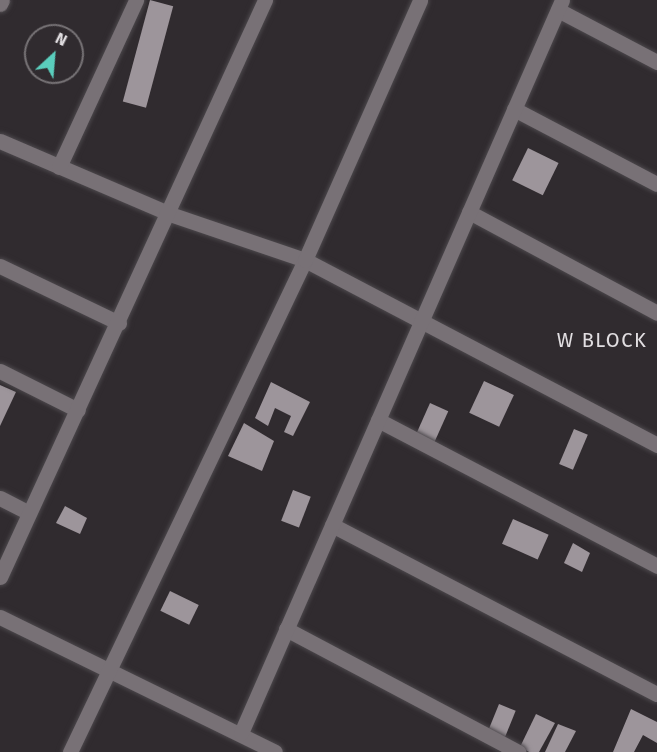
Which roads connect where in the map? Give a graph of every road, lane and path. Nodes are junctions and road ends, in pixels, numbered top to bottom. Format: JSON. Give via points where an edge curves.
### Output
{"nodes":[{"id":1,"x":2,"y":0,"type":"edge"},
{"id":2,"x":136,"y":0,"type":"edge"},
{"id":3,"x":265,"y":0,"type":"edge"},
{"id":4,"x":420,"y":0,"type":"edge"},
{"id":5,"x":0,"y":4,"type":"edge"},
{"id":6,"x":560,"y":5,"type":"edge"},
{"id":7,"x":657,"y":62,"type":"edge"},
{"id":8,"x":514,"y":110,"type":"junction"},
{"id":9,"x":0,"y":141,"type":"edge"},
{"id":10,"x":59,"y":167,"type":"junction"},
{"id":11,"x":657,"y":184,"type":"edge"},
{"id":12,"x":469,"y":212,"type":"junction"},
{"id":13,"x":170,"y":214,"type":"junction"},
{"id":14,"x":305,"y":260,"type":"junction"},
{"id":15,"x":0,"y":266,"type":"edge"},
{"id":16,"x":657,"y":313,"type":"edge"},
{"id":17,"x":422,"y":320,"type":"junction"},
{"id":18,"x":119,"y":323,"type":"junction"},
{"id":19,"x":0,"y":371,"type":"edge"},
{"id":20,"x":78,"y":410,"type":"junction"},
{"id":21,"x":378,"y":420,"type":"junction"},
{"id":22,"x":657,"y":445,"type":"edge"},
{"id":23,"x":0,"y":498,"type":"edge"},
{"id":24,"x":28,"y":512,"type":"junction"},
{"id":25,"x":332,"y":525,"type":"junction"},
{"id":26,"x":657,"y":566,"type":"edge"},
{"id":27,"x":0,"y":577,"type":"edge"},
{"id":28,"x":0,"y":617,"type":"edge"},
{"id":29,"x":286,"y":629,"type":"junction"},
{"id":30,"x":112,"y":673,"type":"junction"},
{"id":31,"x":657,"y":694,"type":"edge"},
{"id":32,"x":240,"y":734,"type":"junction"},
{"id":33,"x":70,"y":752,"type":"edge"},
{"id":34,"x":275,"y":752,"type":"edge"},
{"id":35,"x":518,"y":752,"type":"edge"}],
"edges":[{"from":1,"to":5,"type":"street"},
{"from":2,"to":10,"type":"street"},
{"from":3,"to":13,"type":"street"},
{"from":4,"to":14,"type":"street"},
{"from":6,"to":7,"type":"street"},
{"from":6,"to":8,"type":"street"},
{"from":8,"to":11,"type":"street"},
{"from":8,"to":12,"type":"street"},
{"from":9,"to":10,"type":"street"},
{"from":10,"to":13,"type":"street"},
{"from":12,"to":16,"type":"street"},
{"from":12,"to":17,"type":"street"},
{"from":13,"to":14,"type":"street"},
{"from":13,"to":18,"type":"street"},
{"from":14,"to":17,"type":"street"},
{"from":14,"to":30,"type":"street"},
{"from":15,"to":18,"type":"street"},
{"from":17,"to":21,"type":"street"},
{"from":17,"to":22,"type":"street"},
{"from":18,"to":20,"type":"street"},
{"from":19,"to":20,"type":"street"},
{"from":20,"to":24,"type":"street"},
{"from":21,"to":25,"type":"street"},
{"from":21,"to":26,"type":"street"},
{"from":23,"to":24,"type":"street"},
{"from":24,"to":27,"type":"street"},
{"from":25,"to":29,"type":"street"},
{"from":25,"to":31,"type":"street"},
{"from":28,"to":30,"type":"street"},
{"from":29,"to":32,"type":"street"},
{"from":29,"to":35,"type":"street"},
{"from":30,"to":32,"type":"street"},
{"from":30,"to":33,"type":"street"},
{"from":32,"to":34,"type":"street"}]}
